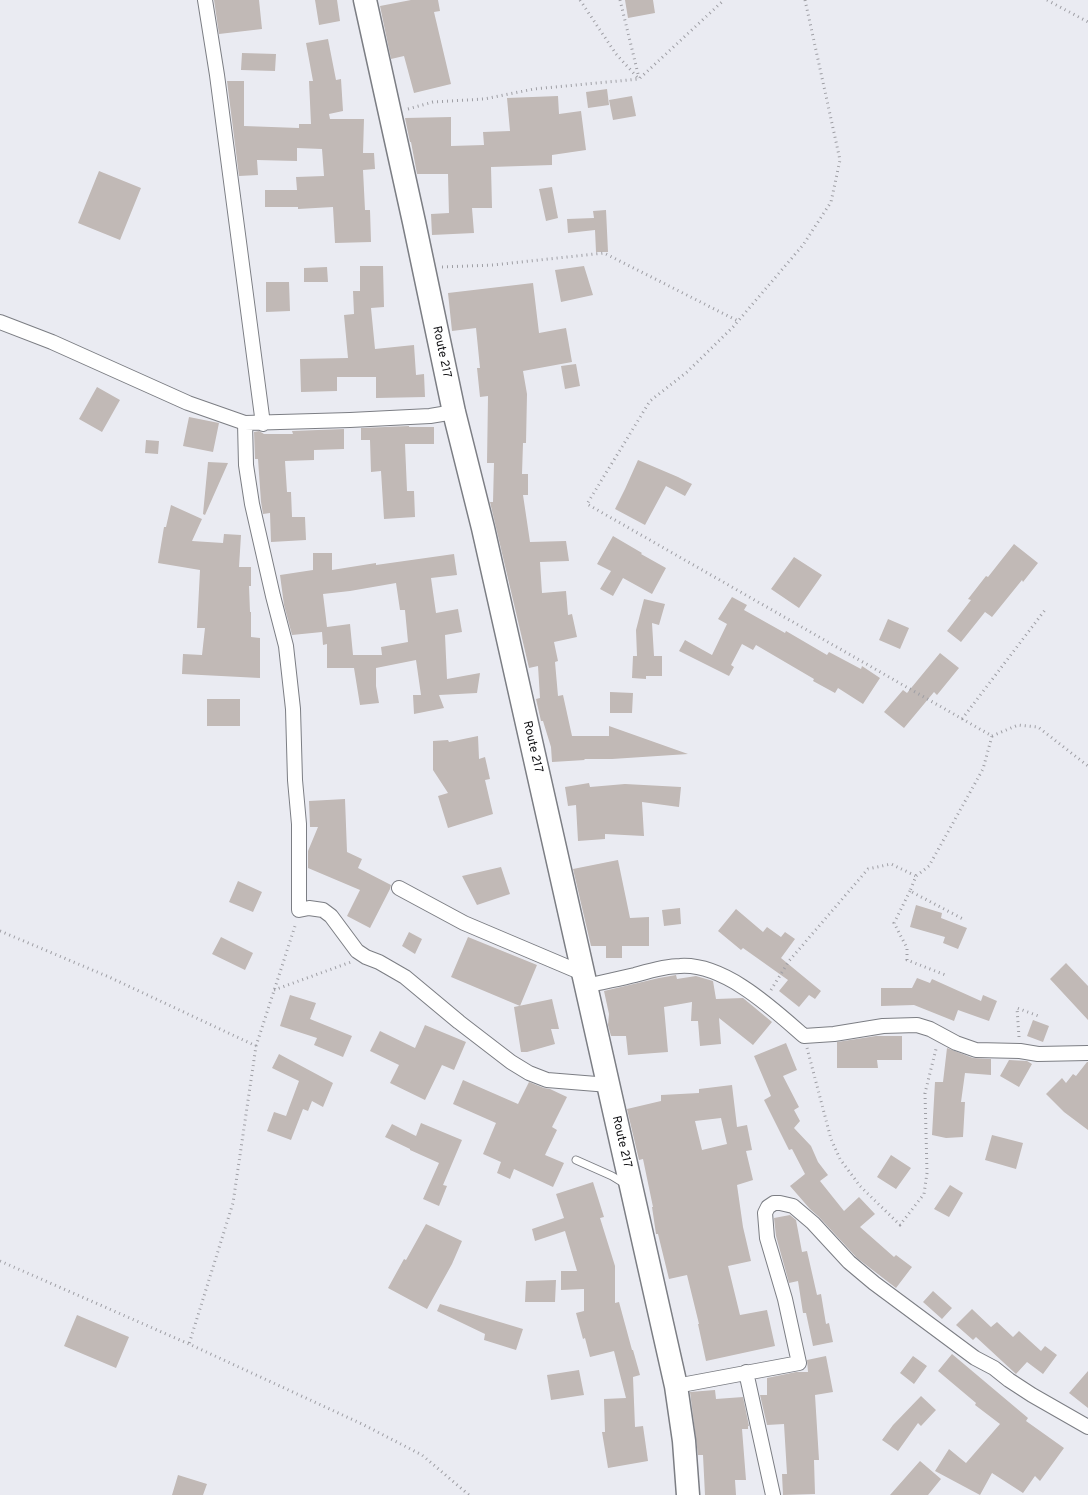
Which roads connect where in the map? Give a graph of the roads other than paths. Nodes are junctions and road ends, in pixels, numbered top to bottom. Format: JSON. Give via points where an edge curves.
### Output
{"nodes":[{"id":1,"x":205,"y":0,"type":"edge"},
{"id":2,"x":365,"y":0,"type":"edge"},
{"id":3,"x":0,"y":322,"type":"edge"},
{"id":4,"x":454,"y":412,"type":"junction"},
{"id":5,"x":245,"y":423,"type":"junction"},
{"id":6,"x":263,"y":424,"type":"junction"},
{"id":7,"x":399,"y":888,"type":"dead end"},
{"id":8,"x":584,"y":979,"type":"junction"},
{"id":9,"x":1088,"y":1053,"type":"edge"},
{"id":10,"x":609,"y":1085,"type":"junction"},
{"id":11,"x":576,"y":1160,"type":"dead end"},
{"id":12,"x":632,"y":1187,"type":"junction"},
{"id":13,"x":746,"y":1372,"type":"junction"},
{"id":14,"x":676,"y":1386,"type":"junction"},
{"id":15,"x":1088,"y":1427,"type":"edge"},
{"id":16,"x":688,"y":1495,"type":"edge"},
{"id":17,"x":773,"y":1495,"type":"edge"}],
"edges":[{"from":1,"to":6,"type":"street"},
{"from":2,"to":4,"type":"main road","name":"Route 217"},
{"from":3,"to":5,"type":"street"},
{"from":4,"to":6,"type":"street"},
{"from":4,"to":8,"type":"main road","name":"Route 217"},
{"from":5,"to":6,"type":"street"},
{"from":5,"to":10,"type":"street","via":[[246,465],[252,504],[286,646],[293,709],[299,824],[299,910],[323,910],[357,951],[405,977],[459,1022],[529,1073],[546,1080]]},
{"from":7,"to":8,"type":"street","via":[[464,924]]},
{"from":8,"to":9,"type":"street","via":[[692,966],[732,980],[804,1036],[917,1025],[976,1050]]},
{"from":8,"to":10,"type":"main road","name":"Route 217"},
{"from":10,"to":12,"type":"main road","name":"Route 217"},
{"from":11,"to":12,"type":"lane"},
{"from":12,"to":14,"type":"main road","name":"Route 217"},
{"from":13,"to":14,"type":"street"},
{"from":13,"to":15,"type":"street","via":[[799,1363],[767,1238],[765,1213],[768,1207],[780,1203],[793,1206],[874,1283],[975,1358]]},
{"from":13,"to":17,"type":"street"},
{"from":14,"to":16,"type":"main road","name":"Route 217"}]}
